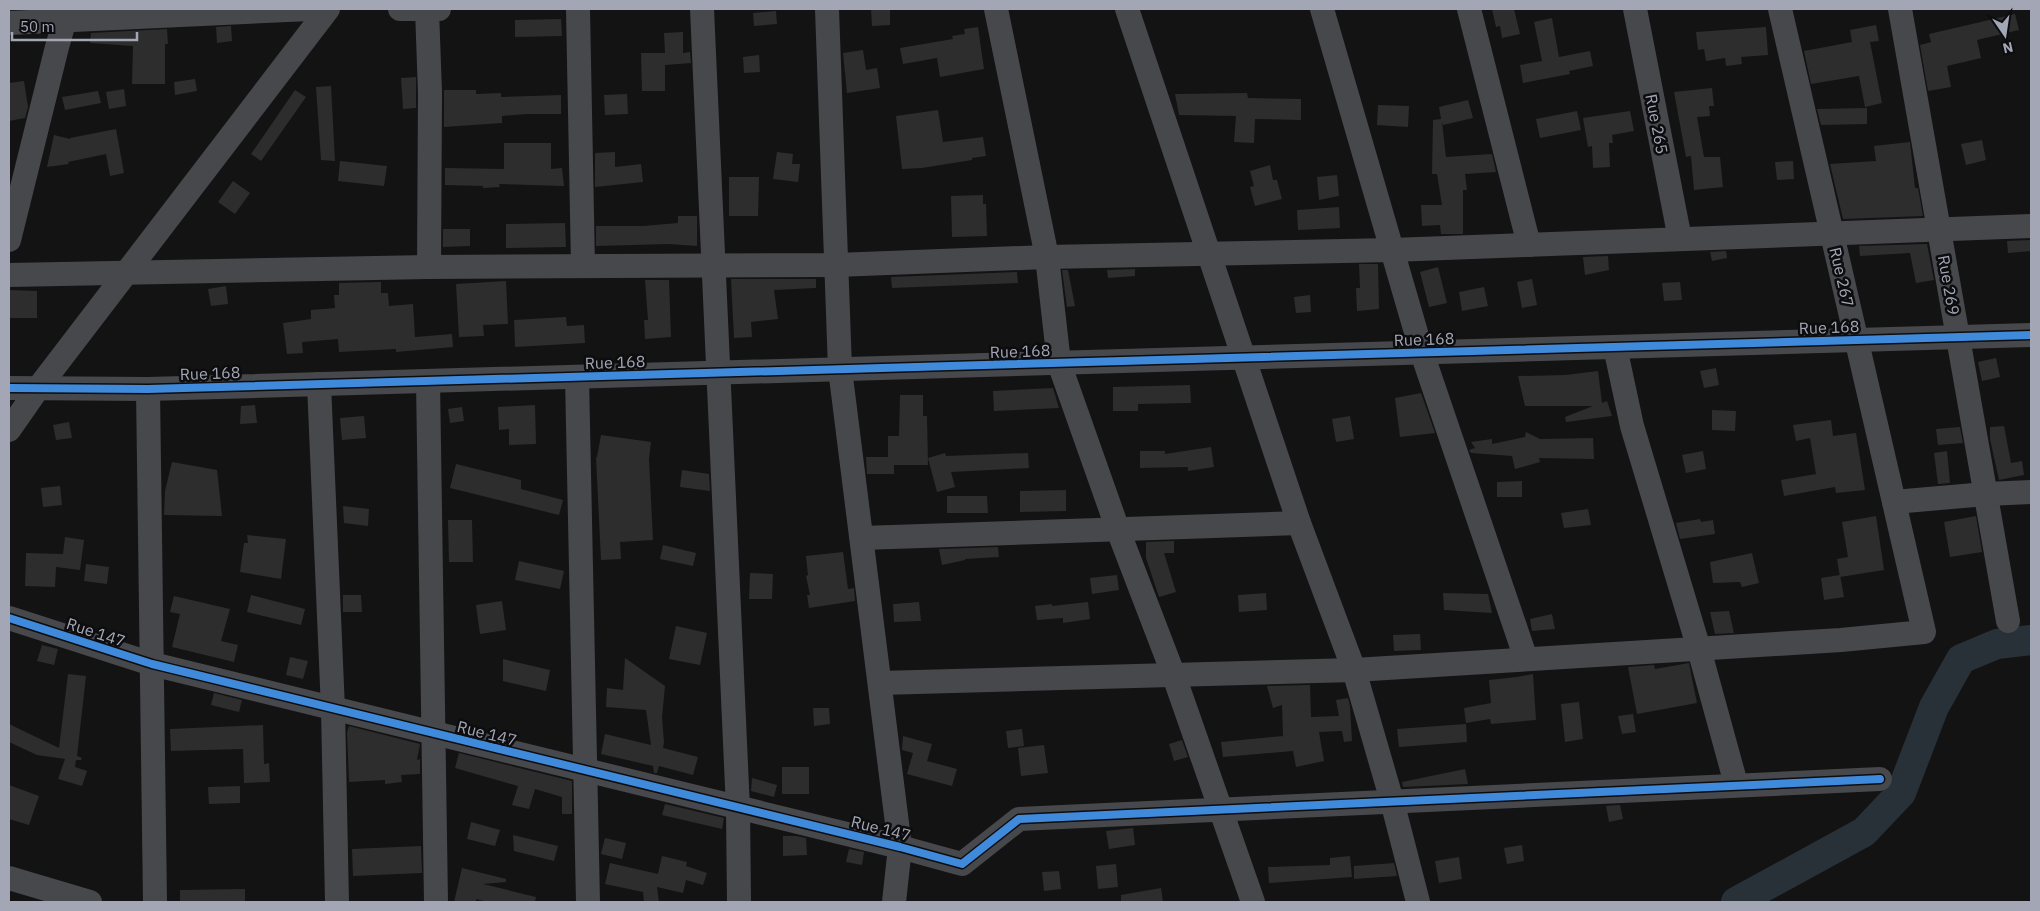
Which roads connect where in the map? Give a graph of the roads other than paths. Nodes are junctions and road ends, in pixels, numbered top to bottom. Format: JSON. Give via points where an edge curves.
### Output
{"nodes":[{"id":1,"x":310,"y":9,"type":"edge"},
{"id":2,"x":328,"y":9,"type":"edge"},
{"id":3,"x":400,"y":9,"type":"edge"},
{"id":4,"x":428,"y":9,"type":"edge"},
{"id":5,"x":439,"y":9,"type":"edge"},
{"id":6,"x":578,"y":9,"type":"edge"},
{"id":7,"x":702,"y":9,"type":"edge"},
{"id":8,"x":827,"y":9,"type":"edge"},
{"id":9,"x":996,"y":9,"type":"edge"},
{"id":10,"x":1127,"y":9,"type":"edge"},
{"id":11,"x":1322,"y":9,"type":"edge"},
{"id":12,"x":1468,"y":9,"type":"edge"},
{"id":13,"x":1634,"y":9,"type":"edge"},
{"id":14,"x":1780,"y":9,"type":"edge"},
{"id":15,"x":1900,"y":9,"type":"edge"},
{"id":16,"x":66,"y":15,"type":"edge"},
{"id":17,"x":9,"y":23,"type":"edge"},
{"id":18,"x":2031,"y":226,"type":"edge"},
{"id":19,"x":1939,"y":230,"type":"junction"},
{"id":20,"x":1832,"y":232,"type":"junction"},
{"id":21,"x":1680,"y":239,"type":"junction"},
{"id":22,"x":9,"y":240,"type":"edge"},
{"id":23,"x":1528,"y":245,"type":"junction"},
{"id":24,"x":1392,"y":250,"type":"junction"},
{"id":25,"x":1208,"y":253,"type":"junction"},
{"id":26,"x":1047,"y":257,"type":"junction"},
{"id":27,"x":714,"y":265,"type":"junction"},
{"id":28,"x":836,"y":265,"type":"junction"},
{"id":29,"x":583,"y":266,"type":"junction"},
{"id":30,"x":429,"y":267,"type":"junction"},
{"id":31,"x":126,"y":273,"type":"junction"},
{"id":32,"x":9,"y":275,"type":"edge"},
{"id":33,"x":2031,"y":335,"type":"edge"},
{"id":34,"x":1958,"y":337,"type":"junction"},
{"id":35,"x":1856,"y":340,"type":"junction"},
{"id":36,"x":1615,"y":347,"type":"junction"},
{"id":37,"x":1422,"y":353,"type":"junction"},
{"id":38,"x":1243,"y":357,"type":"junction"},
{"id":39,"x":1059,"y":363,"type":"junction"},
{"id":40,"x":840,"y":369,"type":"junction"},
{"id":41,"x":719,"y":373,"type":"junction"},
{"id":42,"x":577,"y":377,"type":"junction"},
{"id":43,"x":428,"y":381,"type":"junction"},
{"id":44,"x":319,"y":384,"type":"junction"},
{"id":45,"x":39,"y":387,"type":"junction"},
{"id":46,"x":9,"y":388,"type":"edge"},
{"id":47,"x":148,"y":389,"type":"junction"},
{"id":48,"x":9,"y":430,"type":"edge"},
{"id":49,"x":2031,"y":492,"type":"edge"},
{"id":50,"x":1986,"y":494,"type":"junction"},
{"id":51,"x":1894,"y":502,"type":"junction"},
{"id":52,"x":1299,"y":524,"type":"junction"},
{"id":53,"x":1118,"y":530,"type":"junction"},
{"id":54,"x":862,"y":538,"type":"junction"},
{"id":55,"x":9,"y":618,"type":"edge"},
{"id":56,"x":2008,"y":621,"type":"dead end"},
{"id":57,"x":1700,"y":648,"type":"junction"},
{"id":58,"x":1526,"y":659,"type":"junction"},
{"id":59,"x":152,"y":664,"type":"junction"},
{"id":60,"x":1354,"y":670,"type":"junction"},
{"id":61,"x":1174,"y":676,"type":"junction"},
{"id":62,"x":880,"y":683,"type":"junction"},
{"id":63,"x":333,"y":709,"type":"junction"},
{"id":64,"x":434,"y":734,"type":"junction"},
{"id":65,"x":585,"y":771,"type":"junction"},
{"id":66,"x":1880,"y":779,"type":"dead end"},
{"id":67,"x":1736,"y":784,"type":"junction"},
{"id":68,"x":1392,"y":801,"type":"junction"},
{"id":69,"x":738,"y":809,"type":"junction"},
{"id":70,"x":1220,"y":810,"type":"junction"},
{"id":71,"x":900,"y":847,"type":"junction"},
{"id":72,"x":9,"y":878,"type":"edge"},
{"id":73,"x":90,"y":902,"type":"edge"},
{"id":74,"x":156,"y":902,"type":"edge"},
{"id":75,"x":337,"y":902,"type":"edge"},
{"id":76,"x":436,"y":902,"type":"edge"},
{"id":77,"x":588,"y":902,"type":"edge"},
{"id":78,"x":739,"y":902,"type":"edge"},
{"id":79,"x":894,"y":902,"type":"edge"},
{"id":80,"x":1253,"y":902,"type":"edge"},
{"id":81,"x":1418,"y":902,"type":"edge"}],
"edges":[{"from":1,"to":16,"type":"street"},
{"from":2,"to":31,"type":"street"},
{"from":3,"to":4,"type":"street"},
{"from":4,"to":5,"type":"street"},
{"from":4,"to":30,"type":"street"},
{"from":6,"to":29,"type":"street"},
{"from":7,"to":27,"type":"street"},
{"from":8,"to":28,"type":"street"},
{"from":9,"to":26,"type":"street"},
{"from":10,"to":25,"type":"street"},
{"from":11,"to":24,"type":"street"},
{"from":12,"to":23,"type":"street"},
{"from":13,"to":21,"type":"street","name":"Rue 265"},
{"from":14,"to":20,"type":"street","name":"Rue 267"},
{"from":15,"to":19,"type":"street","name":"Rue 269"},
{"from":16,"to":17,"type":"street"},
{"from":16,"to":22,"type":"street"},
{"from":18,"to":19,"type":"street"},
{"from":19,"to":20,"type":"street"},
{"from":19,"to":34,"type":"street","name":"Rue 269"},
{"from":20,"to":21,"type":"street"},
{"from":20,"to":35,"type":"street","name":"Rue 267"},
{"from":21,"to":23,"type":"street"},
{"from":23,"to":24,"type":"street"},
{"from":24,"to":25,"type":"street"},
{"from":24,"to":37,"type":"street"},
{"from":25,"to":26,"type":"street"},
{"from":25,"to":38,"type":"street"},
{"from":26,"to":28,"type":"street"},
{"from":26,"to":39,"type":"street"},
{"from":27,"to":28,"type":"street"},
{"from":27,"to":29,"type":"street"},
{"from":27,"to":41,"type":"street"},
{"from":28,"to":40,"type":"street"},
{"from":29,"to":30,"type":"street"},
{"from":30,"to":31,"type":"street"},
{"from":31,"to":32,"type":"street"},
{"from":31,"to":45,"type":"street"},
{"from":33,"to":34,"type":"street","name":"Rue 168"},
{"from":34,"to":35,"type":"street","name":"Rue 168"},
{"from":34,"to":50,"type":"street","name":"Rue 269"},
{"from":35,"to":36,"type":"street","name":"Rue 168"},
{"from":35,"to":51,"type":"street","name":"Rue 267"},
{"from":36,"to":37,"type":"street","name":"Rue 168"},
{"from":36,"to":57,"type":"street","via":[[1632,426]]},
{"from":37,"to":38,"type":"street","name":"Rue 168"},
{"from":37,"to":58,"type":"street"},
{"from":38,"to":39,"type":"street","name":"Rue 168"},
{"from":38,"to":52,"type":"street"},
{"from":39,"to":40,"type":"street","name":"Rue 168"},
{"from":39,"to":53,"type":"street"},
{"from":40,"to":41,"type":"street","name":"Rue 168"},
{"from":40,"to":54,"type":"street"},
{"from":41,"to":42,"type":"street","name":"Rue 168"},
{"from":41,"to":69,"type":"street"},
{"from":42,"to":43,"type":"street","name":"Rue 168"},
{"from":42,"to":65,"type":"street"},
{"from":43,"to":44,"type":"street","name":"Rue 168"},
{"from":43,"to":64,"type":"street"},
{"from":44,"to":47,"type":"street","name":"Rue 168"},
{"from":44,"to":63,"type":"street"},
{"from":45,"to":46,"type":"street","name":"Rue 168"},
{"from":45,"to":47,"type":"street","name":"Rue 168"},
{"from":45,"to":48,"type":"street"},
{"from":47,"to":59,"type":"street"},
{"from":49,"to":50,"type":"street"},
{"from":50,"to":51,"type":"street"},
{"from":50,"to":56,"type":"street","name":"Rue 269"},
{"from":51,"to":57,"type":"street","name":"Rue 267","via":[[1924,632]]},
{"from":52,"to":53,"type":"street"},
{"from":52,"to":60,"type":"street"},
{"from":53,"to":54,"type":"street"},
{"from":53,"to":61,"type":"street"},
{"from":54,"to":62,"type":"street"},
{"from":55,"to":59,"type":"street","name":"Rue 147"},
{"from":57,"to":58,"type":"street"},
{"from":57,"to":67,"type":"street"},
{"from":58,"to":60,"type":"street"},
{"from":59,"to":63,"type":"street","name":"Rue 147"},
{"from":59,"to":74,"type":"street"},
{"from":60,"to":61,"type":"street"},
{"from":60,"to":68,"type":"street"},
{"from":61,"to":62,"type":"street"},
{"from":61,"to":70,"type":"street"},
{"from":62,"to":71,"type":"street"},
{"from":63,"to":64,"type":"street","name":"Rue 147"},
{"from":63,"to":75,"type":"street"},
{"from":64,"to":65,"type":"street","name":"Rue 147"},
{"from":64,"to":76,"type":"street"},
{"from":65,"to":69,"type":"street","name":"Rue 147"},
{"from":65,"to":77,"type":"street"},
{"from":66,"to":67,"type":"street"},
{"from":67,"to":68,"type":"street"},
{"from":68,"to":70,"type":"street"},
{"from":68,"to":81,"type":"street"},
{"from":69,"to":71,"type":"street","name":"Rue 147"},
{"from":69,"to":78,"type":"street"},
{"from":70,"to":71,"type":"street","name":"Rue 147","via":[[1019,819],[962,864]]},
{"from":70,"to":80,"type":"street"},
{"from":71,"to":79,"type":"street"},
{"from":72,"to":73,"type":"street"}]}
